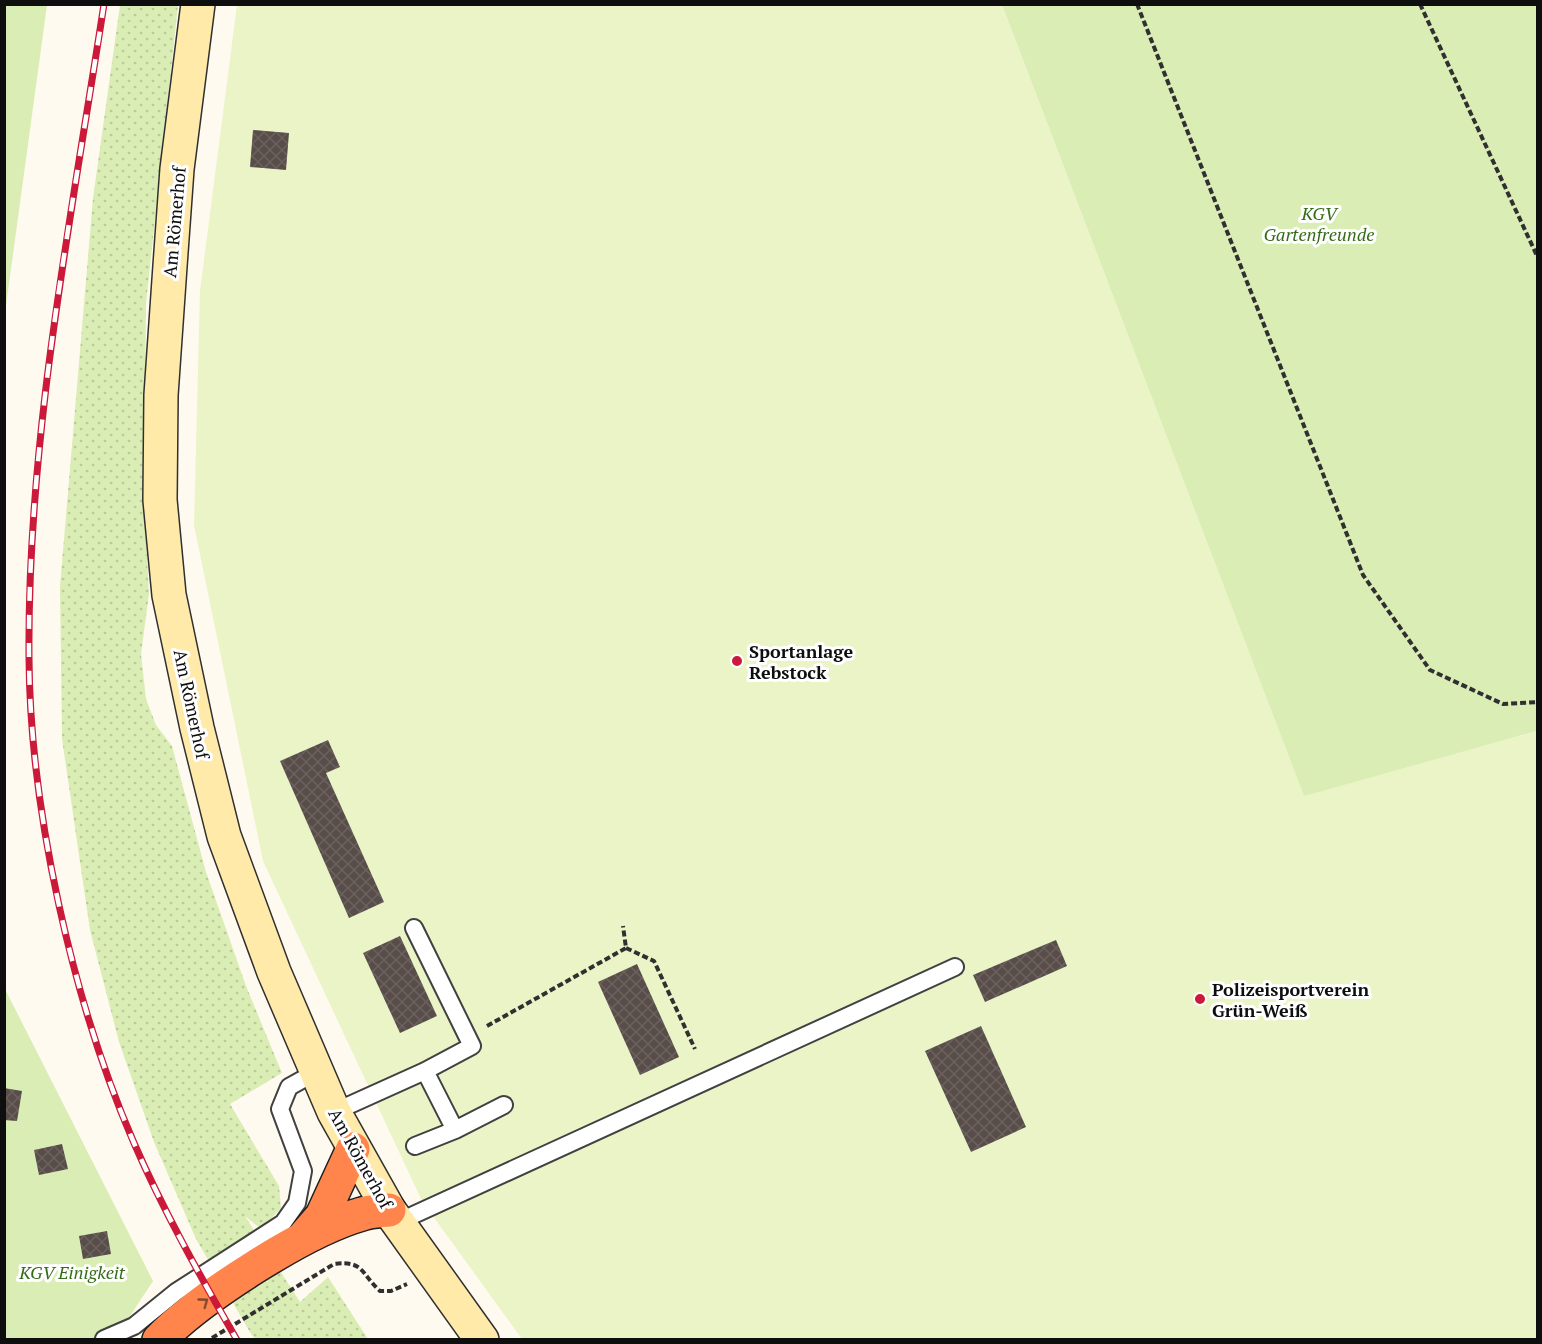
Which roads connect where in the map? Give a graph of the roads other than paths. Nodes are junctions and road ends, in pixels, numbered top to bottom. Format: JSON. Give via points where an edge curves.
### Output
{"nodes":[{"id":1,"x":198,"y":4,"type":"edge"},
{"id":2,"x":414,"y":928,"type":"dead end"},
{"id":3,"x":955,"y":967,"type":"dead end"},
{"id":4,"x":425,"y":1071,"type":"junction"},
{"id":5,"x":316,"y":1072,"type":"junction"},
{"id":6,"x":504,"y":1105,"type":"dead end"},
{"id":7,"x":334,"y":1112,"type":"junction"},
{"id":8,"x":455,"y":1130,"type":"junction"},
{"id":9,"x":415,"y":1146,"type":"dead end"},
{"id":10,"x":353,"y":1149,"type":"junction"},
{"id":11,"x":394,"y":1216,"type":"junction"},
{"id":12,"x":300,"y":1241,"type":"junction"},
{"id":13,"x":104,"y":1339,"type":"edge"},
{"id":14,"x":159,"y":1340,"type":"edge"},
{"id":15,"x":482,"y":1340,"type":"edge"}],
"edges":[{"from":1,"to":5,"type":"main road","name":"Am Römerhof","via":[[177,169],[161,395],[160,500],[169,595],[196,728],[224,836]]},
{"from":2,"to":4,"type":"lane","via":[[472,1046]]},
{"from":3,"to":11,"type":"lane"},
{"from":4,"to":7,"type":"lane"},
{"from":4,"to":8,"type":"lane"},
{"from":5,"to":7,"type":"main road","name":"Am Römerhof"},
{"from":5,"to":13,"type":"lane","via":[[289,1087],[280,1109],[303,1172],[297,1203],[283,1223],[176,1292],[134,1326]]},
{"from":6,"to":8,"type":"lane"},
{"from":7,"to":10,"type":"main road","name":"Am Römerhof"},
{"from":8,"to":9,"type":"lane"},
{"from":10,"to":11,"type":"main road","name":"Am Römerhof"},
{"from":10,"to":12,"type":"highway","via":[[322,1216]]},
{"from":11,"to":12,"type":"highway","via":[[363,1213]]},
{"from":11,"to":15,"type":"main road","name":"Am Römerhof"},
{"from":14,"to":12,"type":"highway","one_way":true,"via":[[175,1323],[218,1292]]}]}
